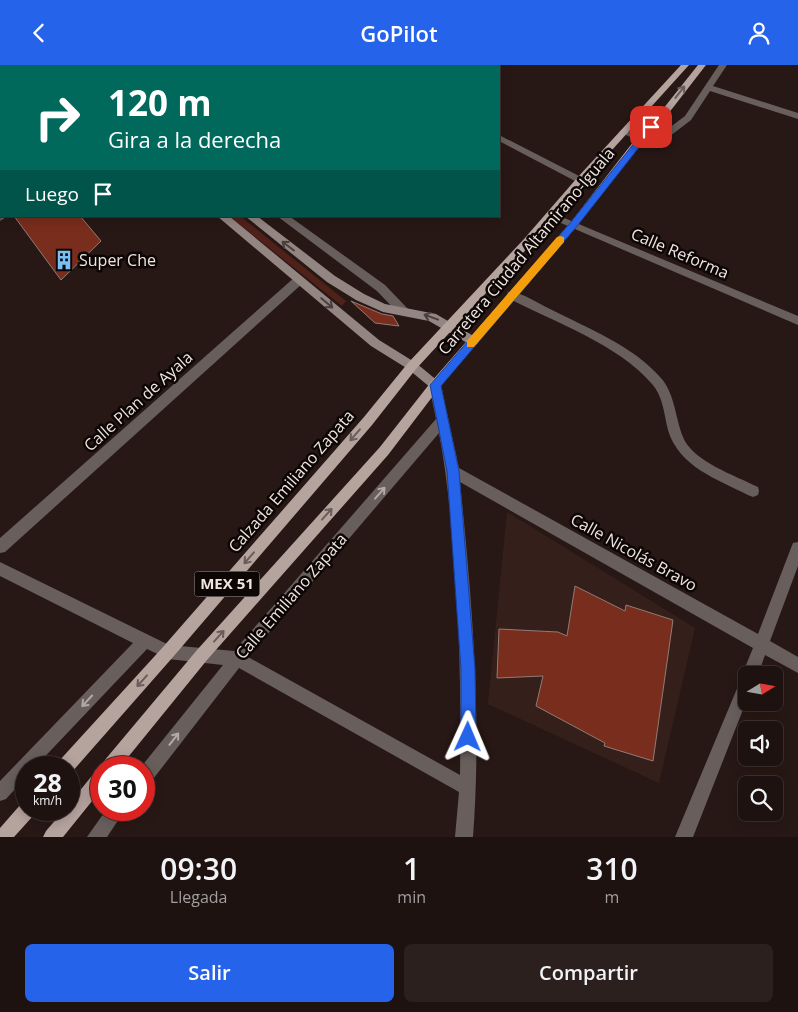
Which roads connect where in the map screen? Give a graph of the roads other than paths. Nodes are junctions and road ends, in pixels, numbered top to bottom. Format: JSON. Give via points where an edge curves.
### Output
{"nodes":[{"id":1,"x":685,"y":65,"type":"edge"},
{"id":2,"x":702,"y":65,"type":"edge"},
{"id":3,"x":723,"y":65,"type":"edge"},
{"id":4,"x":707,"y":87,"type":"junction"},
{"id":5,"x":798,"y":116,"type":"edge"},
{"id":6,"x":623,"y":132,"type":"junction"},
{"id":7,"x":500,"y":139,"type":"edge"},
{"id":8,"x":640,"y":139,"type":"junction"},
{"id":9,"x":580,"y":180,"type":"junction"},
{"id":10,"x":550,"y":215,"type":"junction"},
{"id":11,"x":223,"y":217,"type":"edge"},
{"id":12,"x":251,"y":217,"type":"edge"},
{"id":13,"x":283,"y":217,"type":"edge"},
{"id":14,"x":574,"y":224,"type":"junction"},
{"id":15,"x":299,"y":280,"type":"junction"},
{"id":16,"x":512,"y":295,"type":"junction"},
{"id":17,"x":404,"y":312,"type":"junction"},
{"id":18,"x":798,"y":321,"type":"edge"},
{"id":19,"x":450,"y":326,"type":"junction"},
{"id":20,"x":473,"y":341,"type":"junction"},
{"id":21,"x":412,"y":366,"type":"junction"},
{"id":22,"x":435,"y":385,"type":"junction"},
{"id":23,"x":386,"y":398,"type":"joint"},
{"id":24,"x":443,"y":419,"type":"junction"},
{"id":25,"x":453,"y":471,"type":"junction"},
{"id":26,"x":753,"y":491,"type":"dead end"},
{"id":27,"x":0,"y":547,"type":"edge"},
{"id":28,"x":798,"y":547,"type":"edge"},
{"id":29,"x":0,"y":569,"type":"edge"},
{"id":30,"x":145,"y":641,"type":"junction"},
{"id":31,"x":762,"y":644,"type":"junction"},
{"id":32,"x":168,"y":652,"type":"junction"},
{"id":33,"x":202,"y":655,"type":"junction"},
{"id":34,"x":237,"y":659,"type":"junction"},
{"id":35,"x":798,"y":665,"type":"edge"},
{"id":36,"x":753,"y":666,"type":"edge"},
{"id":37,"x":738,"y":704,"type":"edge"},
{"id":38,"x":75,"y":756,"type":"edge"},
{"id":39,"x":119,"y":756,"type":"edge"},
{"id":40,"x":155,"y":763,"type":"edge"},
{"id":41,"x":468,"y":788,"type":"junction"},
{"id":42,"x":90,"y":791,"type":"edge"},
{"id":43,"x":0,"y":793,"type":"edge"},
{"id":44,"x":17,"y":821,"type":"edge"},
{"id":45,"x":108,"y":821,"type":"edge"},
{"id":46,"x":3,"y":837,"type":"edge"},
{"id":47,"x":52,"y":837,"type":"edge"},
{"id":48,"x":96,"y":837,"type":"edge"},
{"id":49,"x":464,"y":837,"type":"edge"},
{"id":50,"x":684,"y":837,"type":"edge"}],
"edges":[{"from":1,"to":6,"type":"main road","name":"Carretera Ciudad Altamirano-Iguala","number":"MEX 51"},
{"from":8,"to":2,"type":"main road","name":"Carretera Ciudad Altamirano-Iguala","number":"MEX 51","one_way":true},
{"from":3,"to":4,"type":"street"},
{"from":4,"to":5,"type":"street"},
{"from":4,"to":8,"type":"street","via":[[688,118],[668,134],[654,144]]},
{"from":6,"to":8,"type":"street"},
{"from":6,"to":9,"type":"main road","name":"Carretera Ciudad Altamirano-Iguala","number":"MEX 51"},
{"from":7,"to":9,"type":"street"},
{"from":8,"to":14,"type":"main road","name":"Carretera Ciudad Altamirano-Iguala","number":"MEX 51"},
{"from":9,"to":10,"type":"main road","name":"Carretera Ciudad Altamirano-Iguala","number":"MEX 51"},
{"from":10,"to":14,"type":"street","name":"Calle Reforma"},
{"from":10,"to":19,"type":"main road","name":"Carretera Ciudad Altamirano-Iguala","number":"MEX 51"},
{"from":11,"to":15,"type":"main road"},
{"from":17,"to":12,"type":"main road","one_way":true,"via":[[382,308],[331,279]]},
{"from":13,"to":17,"type":"street","via":[[381,288]]},
{"from":14,"to":16,"type":"main road","name":"Carretera Ciudad Altamirano-Iguala","number":"MEX 51"},
{"from":14,"to":18,"type":"street","name":"Calle Reforma"},
{"from":15,"to":21,"type":"main road","one_way":true,"via":[[376,343]]},
{"from":15,"to":27,"type":"street","name":"Calle Plan de Ayala"},
{"from":16,"to":20,"type":"main road","name":"Carretera Ciudad Altamirano-Iguala","number":"MEX 51"},
{"from":16,"to":26,"type":"street","via":[[614,347],[639,364],[657,381],[665,396],[680,445],[693,458]]},
{"from":19,"to":17,"type":"main road","one_way":true,"via":[[432,317]]},
{"from":19,"to":20,"type":"main road"},
{"from":19,"to":21,"type":"main road","name":"Carretera Ciudad Altamirano-Iguala","number":"MEX 51"},
{"from":20,"to":22,"type":"main road","name":"Carretera Ciudad Altamirano-Iguala","number":"MEX 51"},
{"from":21,"to":22,"type":"main road"},
{"from":21,"to":23,"type":"main road","name":"Carretera Ciudad Altamirano-Iguala","number":"MEX 51"},
{"from":22,"to":24,"type":"street"},
{"from":33,"to":22,"type":"main road","name":"Carretera Ciudad Altamirano-Iguala","number":"MEX 51","one_way":true,"via":[[384,451]]},
{"from":23,"to":32,"type":"main road","name":"Calzada Emiliano Zapata","number":"MEX 51","one_way":true},
{"from":24,"to":25,"type":"street"},
{"from":34,"to":24,"type":"street","name":"Calle Emiliano Zapata","one_way":true},
{"from":25,"to":31,"type":"street","name":"Calle Nicolás Bravo"},
{"from":25,"to":41,"type":"street","via":[[469,686]]},
{"from":28,"to":31,"type":"street"},
{"from":29,"to":30,"type":"street"},
{"from":30,"to":32,"type":"street"},
{"from":30,"to":43,"type":"street","one_way":true},
{"from":31,"to":35,"type":"street","name":"Calle Nicolás Bravo"},
{"from":31,"to":36,"type":"street"},
{"from":32,"to":33,"type":"street"},
{"from":32,"to":38,"type":"main road","name":"Calzada Emiliano Zapata","number":"MEX 51","one_way":true},
{"from":33,"to":34,"type":"street"},
{"from":33,"to":39,"type":"main road","number":"MEX 51"},
{"from":40,"to":34,"type":"street","name":"Calle Emiliano Zapata","one_way":true},
{"from":34,"to":41,"type":"street"},
{"from":37,"to":50,"type":"street"},
{"from":41,"to":49,"type":"street"},
{"from":42,"to":47,"type":"main road"},
{"from":44,"to":46,"type":"main road"},
{"from":45,"to":48,"type":"street"}]}
